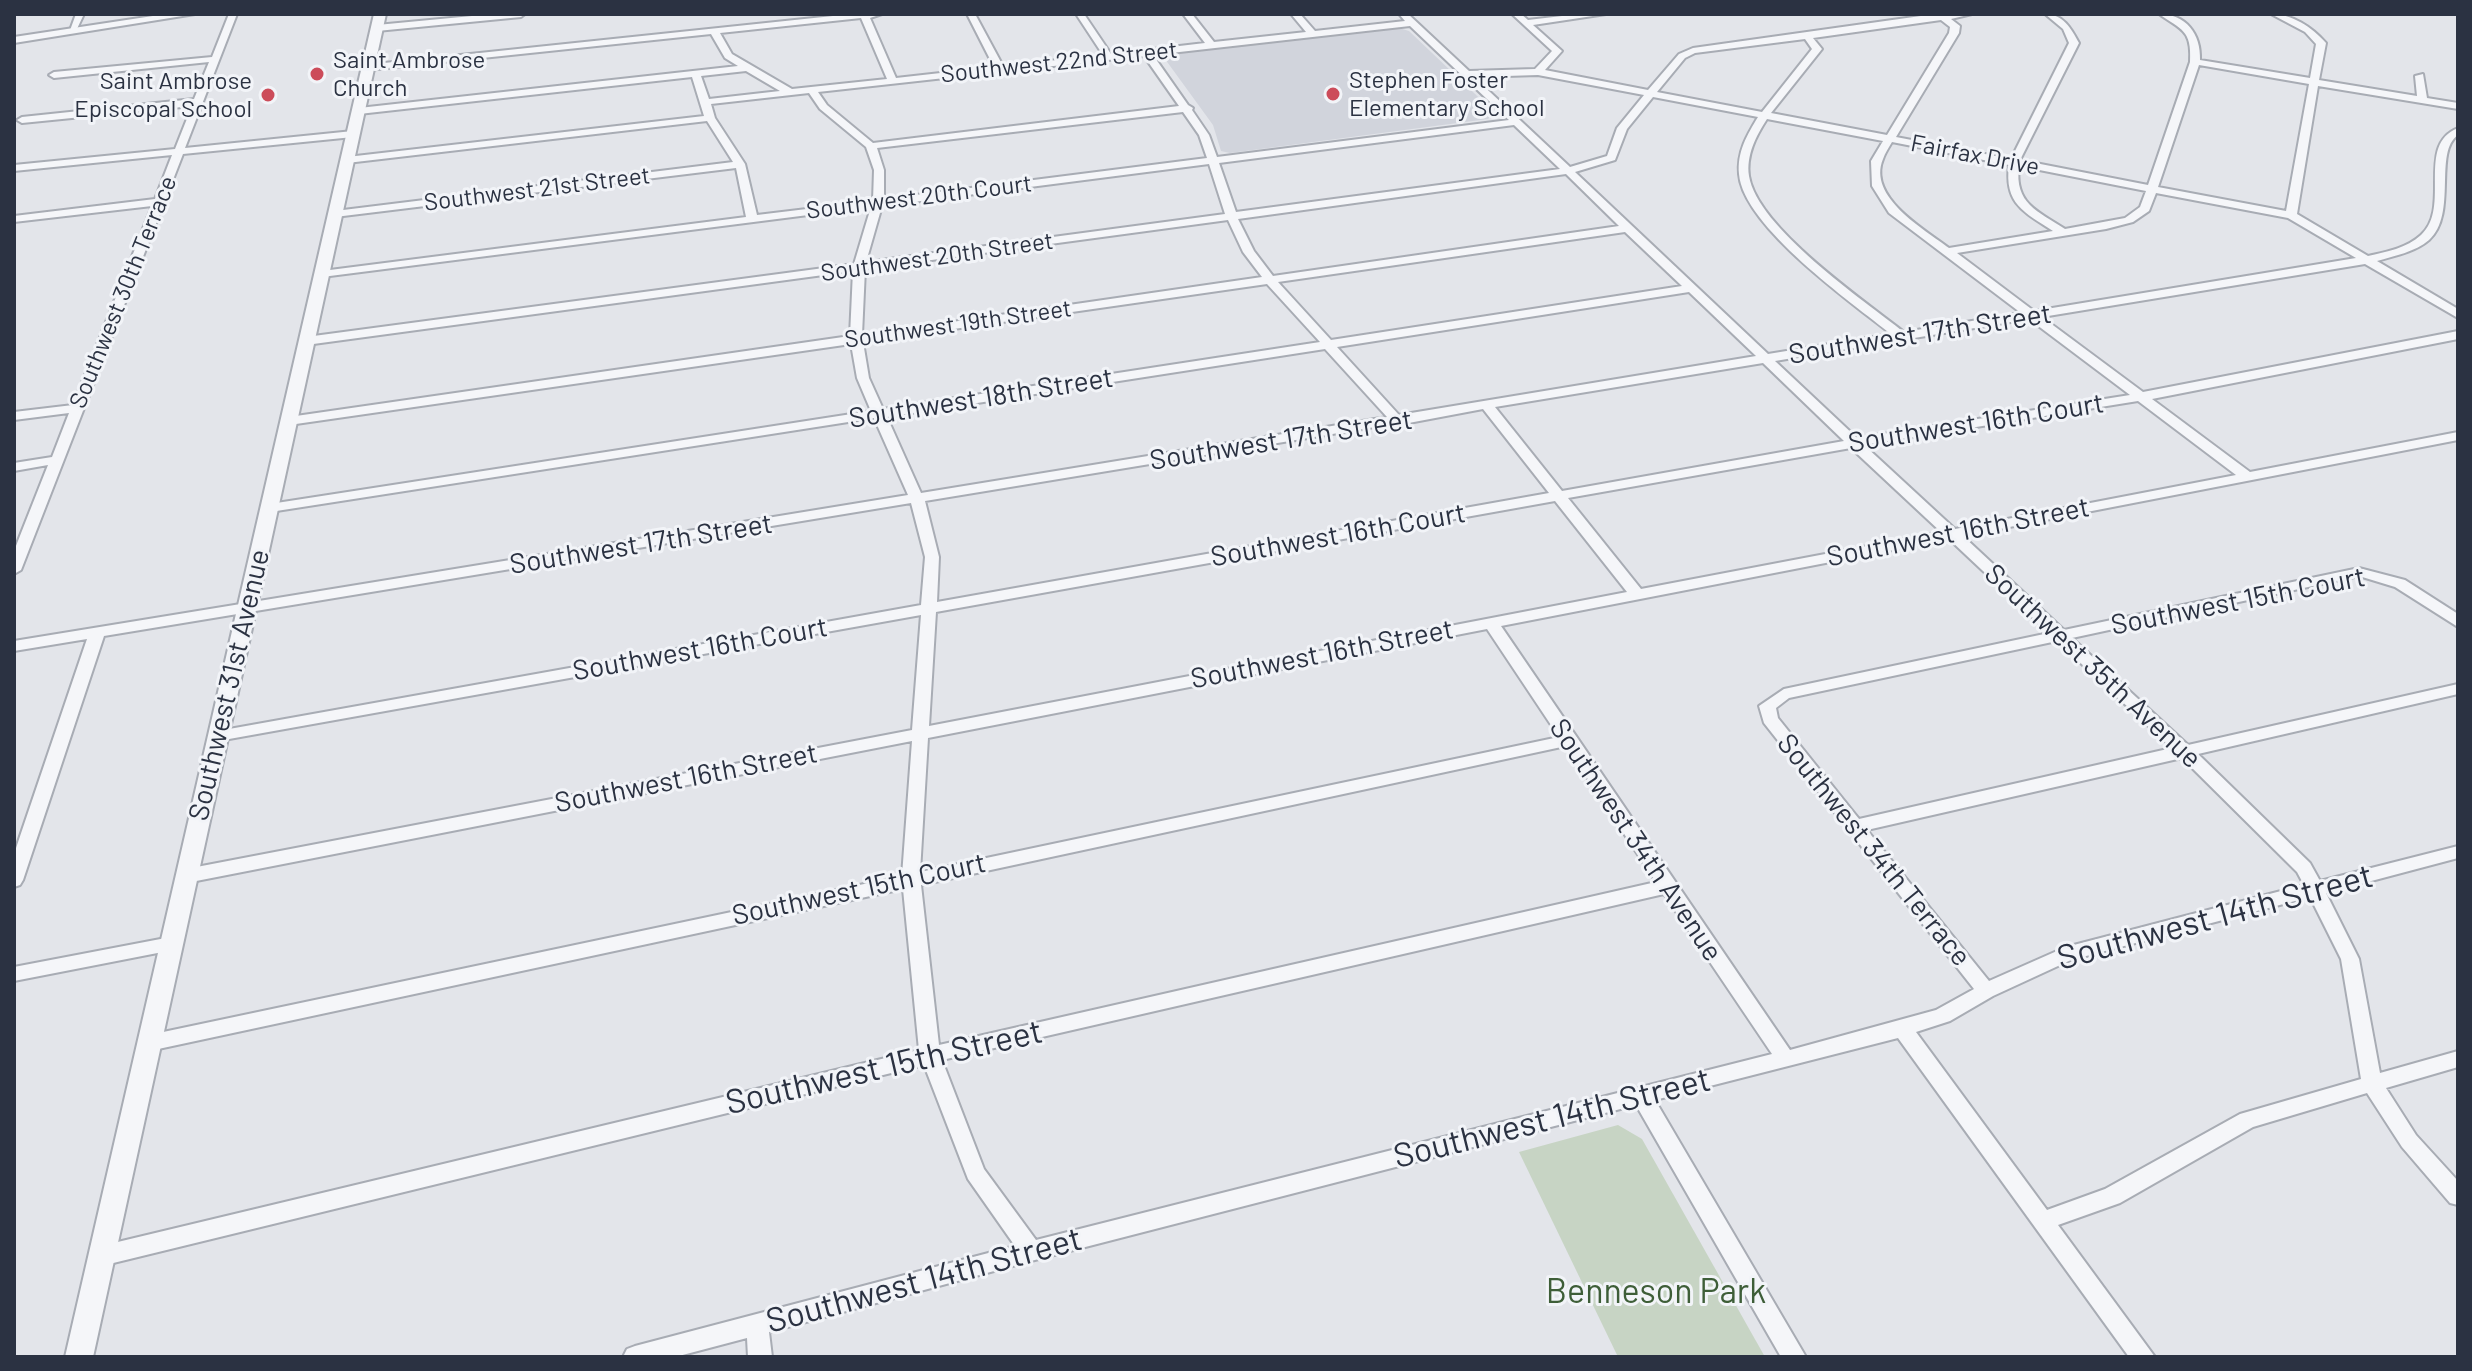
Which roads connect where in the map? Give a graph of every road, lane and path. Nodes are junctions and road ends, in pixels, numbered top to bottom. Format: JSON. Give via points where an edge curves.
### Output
{"nodes":[{"id":1,"x":189,"y":14,"type":"edge"},
{"id":2,"x":233,"y":14,"type":"edge"},
{"id":3,"x":521,"y":14,"type":"edge"},
{"id":4,"x":878,"y":14,"type":"edge"},
{"id":5,"x":971,"y":14,"type":"edge"},
{"id":6,"x":1080,"y":14,"type":"edge"},
{"id":7,"x":1187,"y":14,"type":"edge"},
{"id":8,"x":1295,"y":14,"type":"edge"},
{"id":9,"x":1516,"y":14,"type":"edge"},
{"id":10,"x":1602,"y":14,"type":"edge"},
{"id":11,"x":1968,"y":14,"type":"edge"},
{"id":12,"x":2049,"y":14,"type":"edge"},
{"id":13,"x":2163,"y":14,"type":"edge"},
{"id":14,"x":2275,"y":14,"type":"edge"},
{"id":15,"x":864,"y":15,"type":"edge"},
{"id":16,"x":79,"y":16,"type":"edge"},
{"id":17,"x":1940,"y":16,"type":"edge"},
{"id":18,"x":1408,"y":18,"type":"edge"},
{"id":19,"x":379,"y":21,"type":"edge"},
{"id":20,"x":1526,"y":23,"type":"junction"},
{"id":21,"x":78,"y":30,"type":"junction"},
{"id":22,"x":714,"y":31,"type":"junction"},
{"id":23,"x":1313,"y":34,"type":"junction"},
{"id":24,"x":1806,"y":34,"type":"junction"},
{"id":25,"x":14,"y":40,"type":"edge"},
{"id":26,"x":1211,"y":45,"type":"junction"},
{"id":27,"x":1147,"y":53,"type":"junction"},
{"id":28,"x":1109,"y":57,"type":"junction"},
{"id":29,"x":215,"y":59,"type":"junction"},
{"id":30,"x":2195,"y":62,"type":"junction"},
{"id":31,"x":368,"y":67,"type":"junction"},
{"id":32,"x":745,"y":68,"type":"junction"},
{"id":33,"x":1000,"y":69,"type":"junction"},
{"id":34,"x":1538,"y":72,"type":"junction"},
{"id":35,"x":696,"y":74,"type":"junction"},
{"id":36,"x":1467,"y":74,"type":"junction"},
{"id":37,"x":54,"y":75,"type":"dead end"},
{"id":38,"x":2420,"y":76,"type":"dead end"},
{"id":39,"x":893,"y":81,"type":"junction"},
{"id":40,"x":2315,"y":82,"type":"junction"},
{"id":41,"x":812,"y":90,"type":"junction"},
{"id":42,"x":790,"y":93,"type":"junction"},
{"id":43,"x":1649,"y":93,"type":"junction"},
{"id":44,"x":2422,"y":100,"type":"junction"},
{"id":45,"x":198,"y":102,"type":"junction"},
{"id":46,"x":705,"y":102,"type":"junction"},
{"id":47,"x":2458,"y":106,"type":"edge"},
{"id":48,"x":1188,"y":108,"type":"junction"},
{"id":49,"x":359,"y":111,"type":"junction"},
{"id":50,"x":1765,"y":116,"type":"junction"},
{"id":51,"x":710,"y":118,"type":"junction"},
{"id":52,"x":22,"y":120,"type":"dead end"},
{"id":53,"x":1516,"y":122,"type":"junction"},
{"id":54,"x":2458,"y":131,"type":"edge"},
{"id":55,"x":353,"y":134,"type":"junction"},
{"id":56,"x":1889,"y":139,"type":"junction"},
{"id":57,"x":871,"y":146,"type":"junction"},
{"id":58,"x":179,"y":150,"type":"junction"},
{"id":59,"x":347,"y":160,"type":"junction"},
{"id":60,"x":1213,"y":160,"type":"junction"},
{"id":61,"x":2014,"y":163,"type":"junction"},
{"id":62,"x":740,"y":164,"type":"junction"},
{"id":63,"x":14,"y":168,"type":"edge"},
{"id":64,"x":1568,"y":171,"type":"junction"},
{"id":65,"x":2153,"y":189,"type":"junction"},
{"id":66,"x":159,"y":202,"type":"junction"},
{"id":67,"x":878,"y":202,"type":"junction"},
{"id":68,"x":335,"y":214,"type":"junction"},
{"id":69,"x":2291,"y":215,"type":"junction"},
{"id":70,"x":1232,"y":217,"type":"junction"},
{"id":71,"x":752,"y":218,"type":"junction"},
{"id":72,"x":14,"y":219,"type":"edge"},
{"id":73,"x":1628,"y":228,"type":"junction"},
{"id":74,"x":2063,"y":233,"type":"junction"},
{"id":75,"x":1945,"y":252,"type":"junction"},
{"id":76,"x":2366,"y":260,"type":"junction"},
{"id":77,"x":859,"y":267,"type":"junction"},
{"id":78,"x":322,"y":274,"type":"junction"},
{"id":79,"x":1269,"y":279,"type":"junction"},
{"id":80,"x":1693,"y":288,"type":"junction"},
{"id":81,"x":2458,"y":314,"type":"edge"},
{"id":82,"x":2031,"y":315,"type":"junction"},
{"id":83,"x":2458,"y":335,"type":"edge"},
{"id":84,"x":1902,"y":337,"type":"junction"},
{"id":85,"x":856,"y":339,"type":"junction"},
{"id":86,"x":306,"y":341,"type":"junction"},
{"id":87,"x":1328,"y":345,"type":"junction"},
{"id":88,"x":1766,"y":360,"type":"junction"},
{"id":89,"x":2140,"y":397,"type":"junction"},
{"id":90,"x":1487,"y":406,"type":"junction"},
{"id":91,"x":77,"y":408,"type":"junction"},
{"id":92,"x":878,"y":414,"type":"junction"},
{"id":93,"x":14,"y":416,"type":"edge"},
{"id":94,"x":289,"y":421,"type":"junction"},
{"id":95,"x":1398,"y":421,"type":"junction"},
{"id":96,"x":2458,"y":436,"type":"edge"},
{"id":97,"x":1854,"y":443,"type":"junction"},
{"id":98,"x":56,"y":460,"type":"junction"},
{"id":99,"x":14,"y":467,"type":"edge"},
{"id":100,"x":2248,"y":477,"type":"junction"},
{"id":101,"x":1561,"y":496,"type":"junction"},
{"id":102,"x":917,"y":499,"type":"junction"},
{"id":103,"x":270,"y":508,"type":"junction"},
{"id":104,"x":1949,"y":533,"type":"junction"},
{"id":105,"x":18,"y":551,"type":"edge"},
{"id":106,"x":14,"y":570,"type":"edge"},
{"id":107,"x":1637,"y":594,"type":"junction"},
{"id":108,"x":931,"y":607,"type":"junction"},
{"id":109,"x":246,"y":610,"type":"junction"},
{"id":110,"x":1490,"y":622,"type":"junction"},
{"id":111,"x":2458,"y":622,"type":"edge"},
{"id":112,"x":97,"y":633,"type":"junction"},
{"id":113,"x":2062,"y":635,"type":"junction"},
{"id":114,"x":14,"y":646,"type":"edge"},
{"id":115,"x":2458,"y":689,"type":"edge"},
{"id":116,"x":1767,"y":706,"type":"joint"},
{"id":117,"x":919,"y":732,"type":"junction"},
{"id":118,"x":218,"y":736,"type":"junction"},
{"id":119,"x":1569,"y":740,"type":"junction"},
{"id":120,"x":2185,"y":751,"type":"junction"},
{"id":121,"x":1856,"y":826,"type":"junction"},
{"id":122,"x":2458,"y":852,"type":"edge"},
{"id":123,"x":186,"y":876,"type":"junction"},
{"id":124,"x":911,"y":878,"type":"junction"},
{"id":125,"x":14,"y":880,"type":"edge"},
{"id":126,"x":1668,"y":886,"type":"junction"},
{"id":127,"x":2316,"y":889,"type":"junction"},
{"id":128,"x":171,"y":944,"type":"junction"},
{"id":129,"x":14,"y":974,"type":"edge"},
{"id":130,"x":1986,"y":991,"type":"junction"},
{"id":131,"x":1902,"y":1029,"type":"junction"},
{"id":132,"x":149,"y":1043,"type":"junction"},
{"id":133,"x":930,"y":1055,"type":"junction"},
{"id":134,"x":1785,"y":1058,"type":"junction"},
{"id":135,"x":2458,"y":1059,"type":"edge"},
{"id":136,"x":2372,"y":1084,"type":"junction"},
{"id":137,"x":1641,"y":1095,"type":"junction"},
{"id":138,"x":2458,"y":1196,"type":"edge"},
{"id":139,"x":2042,"y":1221,"type":"junction"},
{"id":140,"x":1031,"y":1251,"type":"junction"},
{"id":141,"x":101,"y":1256,"type":"junction"},
{"id":142,"x":757,"y":1325,"type":"junction"},
{"id":143,"x":79,"y":1357,"type":"edge"},
{"id":144,"x":635,"y":1357,"type":"edge"},
{"id":145,"x":760,"y":1357,"type":"edge"},
{"id":146,"x":1794,"y":1357,"type":"edge"},
{"id":147,"x":2143,"y":1357,"type":"edge"}],
"edges":[{"from":1,"to":21,"type":"street"},
{"from":2,"to":29,"type":"street","name":"Southwest 30th Terrace"},
{"from":3,"to":19,"type":"street"},
{"from":4,"to":15,"type":"street"},
{"from":5,"to":33,"type":"street"},
{"from":6,"to":28,"type":"street"},
{"from":7,"to":26,"type":"street"},
{"from":8,"to":23,"type":"street"},
{"from":9,"to":20,"type":"street"},
{"from":10,"to":20,"type":"street"},
{"from":11,"to":17,"type":"street"},
{"from":12,"to":61,"type":"street","via":[[2067,28],[2074,43]]},
{"from":13,"to":30,"type":"street","via":[[2190,31],[2197,42]]},
{"from":14,"to":40,"type":"street","via":[[2318,36]]},
{"from":15,"to":22,"type":"street"},
{"from":15,"to":39,"type":"street"},
{"from":16,"to":21,"type":"street"},
{"from":17,"to":24,"type":"street"},
{"from":17,"to":56,"type":"street","via":[[1955,26],[1954,33]]},
{"from":18,"to":23,"type":"street","name":"Southwest 22nd Street"},
{"from":18,"to":36,"type":"street","name":"Southwest 35th Avenue"},
{"from":19,"to":31,"type":"street","name":"Southwest 31st Avenue"},
{"from":20,"to":34,"type":"street","via":[[1557,51]]},
{"from":21,"to":25,"type":"street"},
{"from":22,"to":31,"type":"street"},
{"from":22,"to":32,"type":"street","via":[[722,48]]},
{"from":23,"to":26,"type":"street","name":"Southwest 22nd Street"},
{"from":24,"to":43,"type":"street","via":[[1693,51]]},
{"from":24,"to":50,"type":"street","via":[[1817,49]]},
{"from":26,"to":27,"type":"street","name":"Southwest 22nd Street"},
{"from":27,"to":28,"type":"street","name":"Southwest 22nd Street"},
{"from":27,"to":48,"type":"street"},
{"from":28,"to":33,"type":"street","name":"Southwest 22nd Street"},
{"from":29,"to":37,"type":"street"},
{"from":29,"to":45,"type":"street","name":"Southwest 30th Terrace"},
{"from":30,"to":40,"type":"street"},
{"from":30,"to":65,"type":"street"},
{"from":31,"to":49,"type":"street","name":"Southwest 31st Avenue"},
{"from":32,"to":35,"type":"street"},
{"from":32,"to":42,"type":"street"},
{"from":33,"to":39,"type":"street","name":"Southwest 22nd Street"},
{"from":34,"to":36,"type":"street","name":"Fairfax Drive"},
{"from":34,"to":43,"type":"street","name":"Fairfax Drive"},
{"from":35,"to":46,"type":"street"},
{"from":35,"to":49,"type":"street"},
{"from":36,"to":53,"type":"street","name":"Southwest 35th Avenue"},
{"from":38,"to":44,"type":"street"},
{"from":39,"to":41,"type":"street","name":"Southwest 22nd Street"},
{"from":40,"to":44,"type":"street"},
{"from":40,"to":69,"type":"street"},
{"from":41,"to":42,"type":"street","name":"Southwest 22nd Street"},
{"from":41,"to":57,"type":"street","via":[[823,107]]},
{"from":42,"to":46,"type":"street","name":"Southwest 22nd Street"},
{"from":43,"to":50,"type":"street","name":"Fairfax Drive"},
{"from":43,"to":64,"type":"street","via":[[1622,128],[1611,158]]},
{"from":44,"to":47,"type":"street"},
{"from":45,"to":52,"type":"street"},
{"from":45,"to":58,"type":"street","name":"Southwest 30th Terrace"},
{"from":46,"to":51,"type":"street"},
{"from":48,"to":57,"type":"street"},
{"from":48,"to":60,"type":"street"},
{"from":49,"to":55,"type":"street","name":"Southwest 31st Avenue"},
{"from":50,"to":56,"type":"street","name":"Fairfax Drive"},
{"from":50,"to":84,"type":"street","via":[[1743,157],[1745,182],[1758,208],[1782,237]]},
{"from":51,"to":59,"type":"street"},
{"from":51,"to":62,"type":"street"},
{"from":53,"to":60,"type":"street","name":"Southwest 20th Court"},
{"from":53,"to":64,"type":"street","name":"Southwest 35th Avenue"},
{"from":54,"to":76,"type":"street","name":"Southwest 17th Street","via":[[2443,146],[2435,228],[2421,244]]},
{"from":55,"to":58,"type":"street"},
{"from":55,"to":59,"type":"street","name":"Southwest 31st Avenue"},
{"from":56,"to":61,"type":"street","name":"Fairfax Drive"},
{"from":56,"to":75,"type":"street","via":[[1876,161],[1877,186],[1893,211]]},
{"from":57,"to":67,"type":"street","via":[[879,170]]},
{"from":58,"to":63,"type":"street"},
{"from":58,"to":66,"type":"street","name":"Southwest 30th Terrace"},
{"from":59,"to":68,"type":"street","name":"Southwest 31st Avenue"},
{"from":60,"to":67,"type":"street","name":"Southwest 20th Court"},
{"from":60,"to":70,"type":"street"},
{"from":61,"to":65,"type":"street","name":"Fairfax Drive"},
{"from":61,"to":74,"type":"street","via":[[2009,185],[2013,195]]},
{"from":62,"to":68,"type":"street","name":"Southwest 21st Street"},
{"from":62,"to":71,"type":"street"},
{"from":64,"to":70,"type":"street","name":"Southwest 20th Street"},
{"from":64,"to":73,"type":"street","name":"Southwest 35th Avenue"},
{"from":65,"to":69,"type":"street","name":"Fairfax Drive"},
{"from":65,"to":74,"type":"street","via":[[2145,209],[2129,220]]},
{"from":66,"to":72,"type":"street"},
{"from":66,"to":91,"type":"street","name":"Southwest 30th Terrace"},
{"from":67,"to":71,"type":"street","name":"Southwest 20th Court"},
{"from":67,"to":77,"type":"street"},
{"from":68,"to":78,"type":"street","name":"Southwest 31st Avenue"},
{"from":69,"to":76,"type":"street","name":"Fairfax Drive"},
{"from":70,"to":77,"type":"street","name":"Southwest 20th Street"},
{"from":70,"to":79,"type":"street"},
{"from":71,"to":78,"type":"street","name":"Southwest 20th Court"},
{"from":73,"to":79,"type":"street","name":"Southwest 19th Street"},
{"from":73,"to":80,"type":"street","name":"Southwest 35th Avenue"},
{"from":74,"to":75,"type":"street"},
{"from":75,"to":82,"type":"street"},
{"from":76,"to":81,"type":"street","name":"Fairfax Drive"},
{"from":76,"to":82,"type":"street","name":"Southwest 17th Street"},
{"from":77,"to":85,"type":"street"},
{"from":77,"to":86,"type":"street","name":"Southwest 20th Street"},
{"from":78,"to":86,"type":"street","name":"Southwest 31st Avenue"},
{"from":79,"to":85,"type":"street","name":"Southwest 19th Street"},
{"from":79,"to":87,"type":"street"},
{"from":80,"to":87,"type":"street","name":"Southwest 18th Street"},
{"from":80,"to":88,"type":"street","name":"Southwest 35th Avenue"},
{"from":82,"to":84,"type":"street","name":"Southwest 17th Street"},
{"from":82,"to":89,"type":"street"},
{"from":83,"to":89,"type":"street","name":"Southwest 16th Court"},
{"from":84,"to":88,"type":"street","name":"Southwest 17th Street"},
{"from":85,"to":92,"type":"street","via":[[863,378]]},
{"from":85,"to":94,"type":"street","name":"Southwest 19th Street"},
{"from":86,"to":94,"type":"street","name":"Southwest 31st Avenue"},
{"from":87,"to":92,"type":"street","name":"Southwest 18th Street"},
{"from":87,"to":95,"type":"street"},
{"from":88,"to":90,"type":"street","name":"Southwest 17th Street"},
{"from":88,"to":97,"type":"street","name":"Southwest 35th Avenue"},
{"from":89,"to":97,"type":"street","name":"Southwest 16th Court"},
{"from":89,"to":100,"type":"street"},
{"from":90,"to":95,"type":"street","name":"Southwest 17th Street"},
{"from":90,"to":101,"type":"street"},
{"from":91,"to":93,"type":"street"},
{"from":91,"to":98,"type":"street","name":"Southwest 30th Terrace"},
{"from":92,"to":102,"type":"street"},
{"from":92,"to":103,"type":"street","name":"Southwest 18th Street"},
{"from":94,"to":103,"type":"street","name":"Southwest 31st Avenue"},
{"from":95,"to":102,"type":"street","name":"Southwest 17th Street"},
{"from":96,"to":100,"type":"street","name":"Southwest 16th Street"},
{"from":97,"to":101,"type":"street","name":"Southwest 16th Court"},
{"from":97,"to":104,"type":"street","name":"Southwest 35th Avenue"},
{"from":98,"to":99,"type":"street"},
{"from":98,"to":105,"type":"street","name":"Southwest 30th Terrace"},
{"from":100,"to":104,"type":"street","name":"Southwest 16th Street"},
{"from":101,"to":107,"type":"street"},
{"from":101,"to":108,"type":"street","name":"Southwest 16th Court"},
{"from":102,"to":108,"type":"street","via":[[932,557]]},
{"from":102,"to":109,"type":"street","name":"Southwest 17th Street"},
{"from":103,"to":109,"type":"street","name":"Southwest 31st Avenue"},
{"from":104,"to":107,"type":"street","name":"Southwest 16th Street"},
{"from":104,"to":113,"type":"street","name":"Southwest 35th Avenue"},
{"from":105,"to":106,"type":"street","name":"Southwest 30th Terrace"},
{"from":107,"to":110,"type":"street","name":"Southwest 16th Street"},
{"from":108,"to":117,"type":"street"},
{"from":108,"to":118,"type":"street","name":"Southwest 16th Court"},
{"from":109,"to":112,"type":"street","name":"Southwest 17th Street"},
{"from":109,"to":118,"type":"street","name":"Southwest 31st Avenue"},
{"from":110,"to":117,"type":"street","name":"Southwest 16th Street"},
{"from":110,"to":119,"type":"street","name":"Southwest 34th Avenue"},
{"from":111,"to":113,"type":"street","name":"Southwest 15th Court","via":[[2410,586],[2359,572]]},
{"from":112,"to":114,"type":"street","name":"Southwest 17th Street"},
{"from":112,"to":125,"type":"street"},
{"from":113,"to":116,"type":"street","name":"Southwest 15th Court","via":[[1784,694]]},
{"from":113,"to":120,"type":"street","name":"Southwest 35th Avenue"},
{"from":115,"to":120,"type":"street"},
{"from":116,"to":121,"type":"street","name":"Southwest 34th Terrace","via":[[1770,719]]},
{"from":117,"to":123,"type":"street","name":"Southwest 16th Street"},
{"from":117,"to":124,"type":"street"},
{"from":118,"to":123,"type":"street","name":"Southwest 31st Avenue"},
{"from":119,"to":124,"type":"street","name":"Southwest 15th Court"},
{"from":119,"to":126,"type":"street","name":"Southwest 34th Avenue"},
{"from":120,"to":121,"type":"street"},
{"from":120,"to":127,"type":"street","name":"Southwest 35th Avenue","via":[[2304,868]]},
{"from":121,"to":130,"type":"street","name":"Southwest 34th Terrace"},
{"from":122,"to":127,"type":"street","name":"Southwest 14th Street"},
{"from":123,"to":128,"type":"street","name":"Southwest 31st Avenue"},
{"from":124,"to":132,"type":"street","name":"Southwest 15th Court"},
{"from":124,"to":133,"type":"street"},
{"from":126,"to":133,"type":"street","name":"Southwest 15th Street"},
{"from":126,"to":134,"type":"street","name":"Southwest 34th Avenue"},
{"from":127,"to":130,"type":"street","name":"Southwest 14th Street","via":[[2066,954]]},
{"from":127,"to":136,"type":"street","name":"Southwest 35th Avenue","via":[[2350,959]]},
{"from":128,"to":129,"type":"street"},
{"from":128,"to":132,"type":"street","name":"Southwest 31st Avenue"},
{"from":130,"to":131,"type":"street","name":"Southwest 14th Street","via":[[1943,1016]]},
{"from":131,"to":134,"type":"street","name":"Southwest 14th Street"},
{"from":131,"to":139,"type":"street"},
{"from":132,"to":141,"type":"street","name":"Southwest 31st Avenue"},
{"from":133,"to":140,"type":"street","via":[[975,1173]]},
{"from":133,"to":141,"type":"street","name":"Southwest 15th Street"},
{"from":134,"to":137,"type":"street","name":"Southwest 14th Street"},
{"from":135,"to":136,"type":"street"},
{"from":136,"to":138,"type":"street","name":"Southwest 35th Avenue","via":[[2409,1141]]},
{"from":136,"to":139,"type":"street","via":[[2247,1120],[2112,1196]]},
{"from":137,"to":140,"type":"street","name":"Southwest 14th Street"},
{"from":137,"to":146,"type":"street"},
{"from":139,"to":147,"type":"street"},
{"from":140,"to":142,"type":"street","name":"Southwest 14th Street"},
{"from":141,"to":143,"type":"street","name":"Southwest 31st Avenue"},
{"from":142,"to":144,"type":"street","name":"Southwest 14th Street"},
{"from":142,"to":145,"type":"street"}]}
